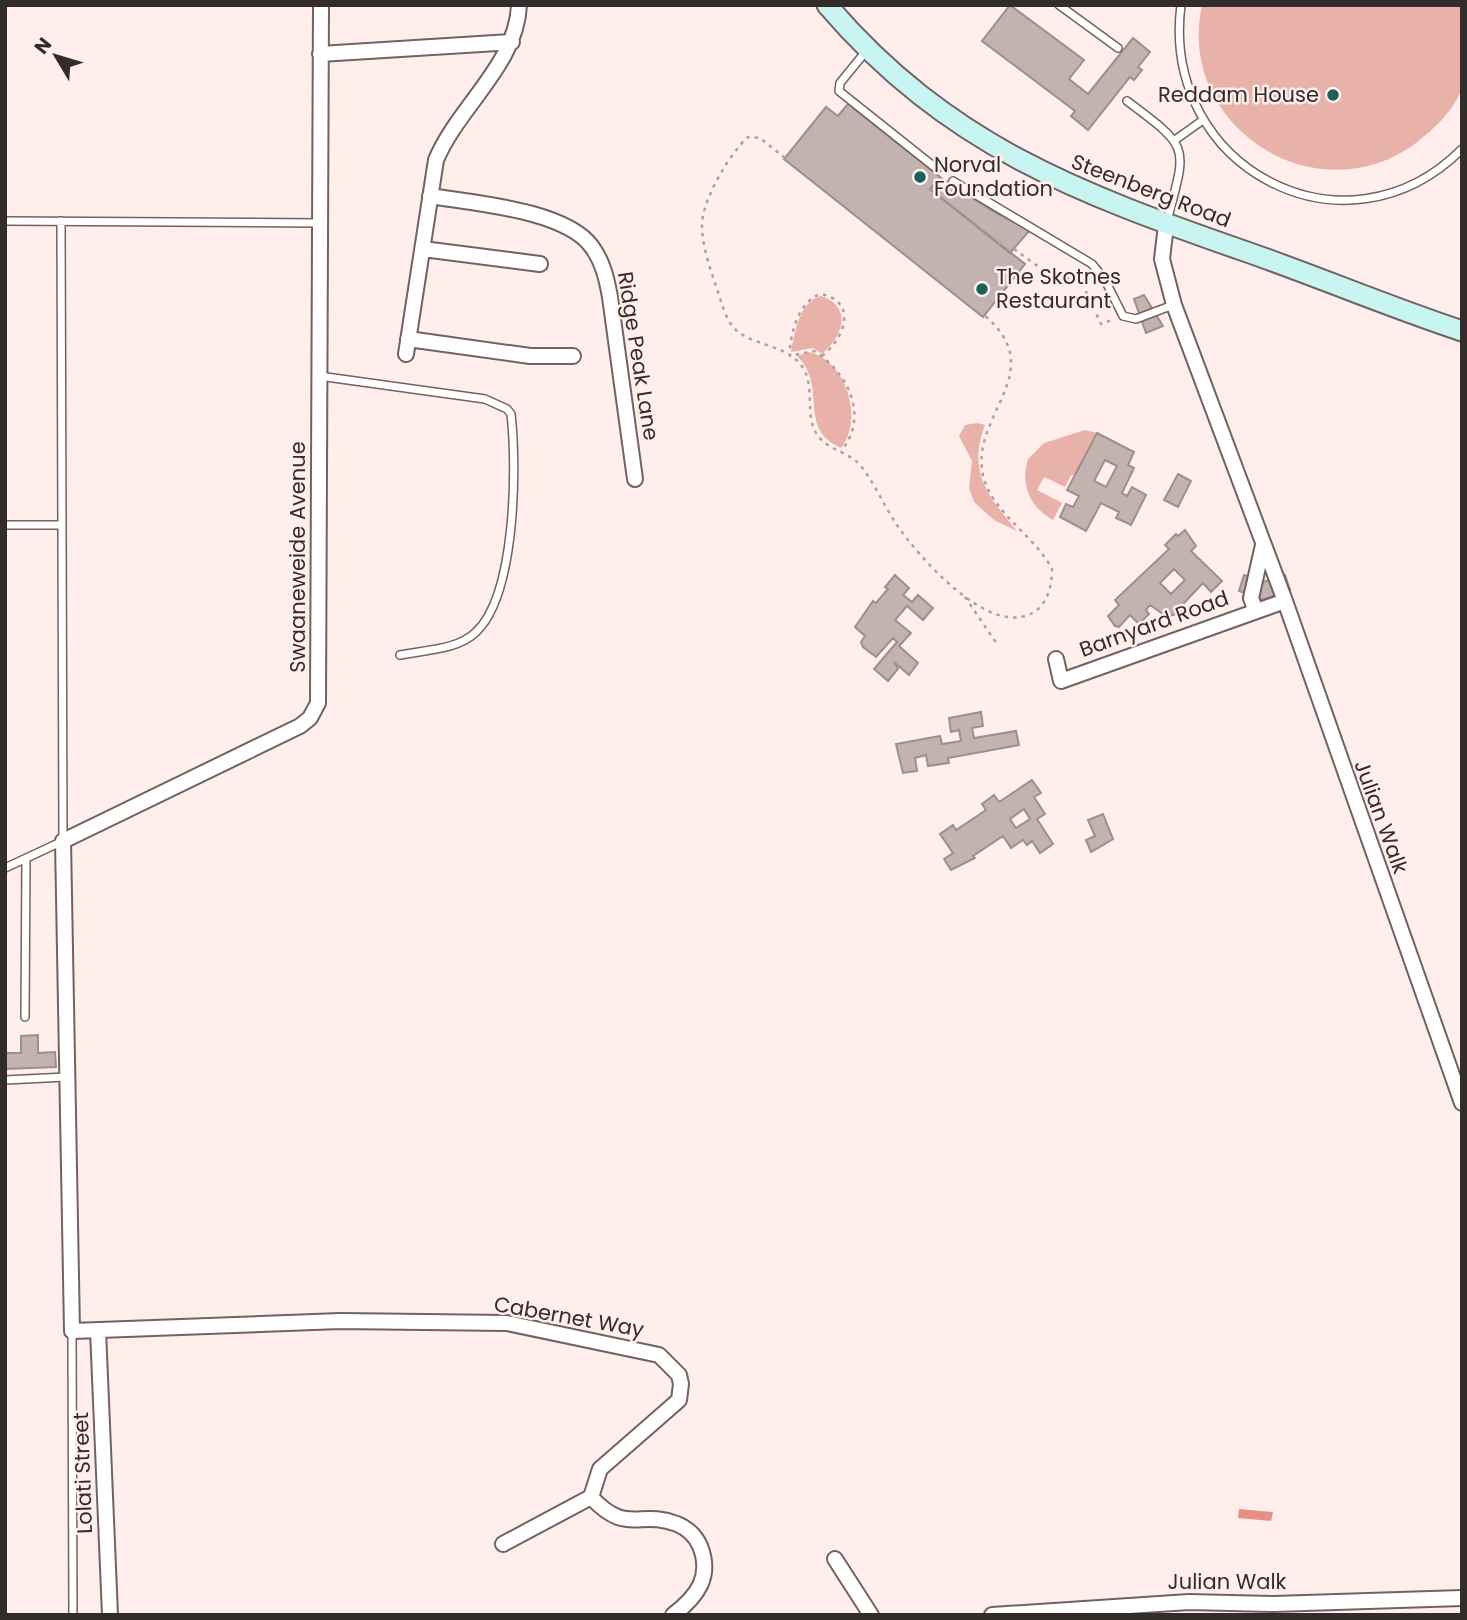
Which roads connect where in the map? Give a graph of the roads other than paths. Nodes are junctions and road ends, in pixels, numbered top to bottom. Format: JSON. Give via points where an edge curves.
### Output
{"nodes":[{"id":1,"x":321,"y":5,"type":"edge"},
{"id":2,"x":519,"y":5,"type":"edge"},
{"id":3,"x":827,"y":5,"type":"edge"},
{"id":4,"x":1059,"y":5,"type":"edge"},
{"id":5,"x":1181,"y":5,"type":"edge"},
{"id":6,"x":512,"y":42,"type":"junction"},
{"id":7,"x":1118,"y":48,"type":"dead end"},
{"id":8,"x":867,"y":50,"type":"junction"},
{"id":9,"x":320,"y":54,"type":"junction"},
{"id":10,"x":1128,"y":101,"type":"dead end"},
{"id":11,"x":1203,"y":120,"type":"junction"},
{"id":12,"x":1175,"y":140,"type":"junction"},
{"id":13,"x":1462,"y":149,"type":"edge"},
{"id":14,"x":937,"y":169,"type":"dead end"},
{"id":15,"x":953,"y":181,"type":"dead end"},
{"id":16,"x":430,"y":196,"type":"junction"},
{"id":17,"x":5,"y":221,"type":"edge"},
{"id":18,"x":61,"y":221,"type":"junction"},
{"id":19,"x":319,"y":222,"type":"junction"},
{"id":20,"x":1166,"y":225,"type":"junction"},
{"id":21,"x":423,"y":249,"type":"junction"},
{"id":22,"x":540,"y":264,"type":"dead end"},
{"id":23,"x":1174,"y":305,"type":"junction"},
{"id":24,"x":1462,"y":331,"type":"edge"},
{"id":25,"x":573,"y":356,"type":"dead end"},
{"id":26,"x":319,"y":376,"type":"junction"},
{"id":27,"x":635,"y":479,"type":"dead end"},
{"id":28,"x":5,"y":524,"type":"edge"},
{"id":29,"x":62,"y":524,"type":"junction"},
{"id":30,"x":1264,"y":544,"type":"junction"},
{"id":31,"x":1284,"y":601,"type":"junction"},
{"id":32,"x":1255,"y":609,"type":"junction"},
{"id":33,"x":400,"y":655,"type":"dead end"},
{"id":34,"x":1056,"y":659,"type":"dead end"},
{"id":35,"x":63,"y":841,"type":"junction"},
{"id":36,"x":26,"y":859,"type":"junction"},
{"id":37,"x":5,"y":868,"type":"edge"},
{"id":38,"x":25,"y":1017,"type":"dead end"},
{"id":39,"x":66,"y":1077,"type":"junction"},
{"id":40,"x":5,"y":1080,"type":"edge"},
{"id":41,"x":1462,"y":1102,"type":"edge"},
{"id":42,"x":98,"y":1330,"type":"junction"},
{"id":43,"x":72,"y":1331,"type":"junction"},
{"id":44,"x":591,"y":1497,"type":"junction"},
{"id":45,"x":503,"y":1544,"type":"dead end"},
{"id":46,"x":835,"y":1559,"type":"dead end"},
{"id":47,"x":1462,"y":1598,"type":"edge"},
{"id":48,"x":73,"y":1615,"type":"edge"},
{"id":49,"x":110,"y":1615,"type":"edge"},
{"id":50,"x":673,"y":1615,"type":"edge"},
{"id":51,"x":871,"y":1615,"type":"edge"},
{"id":52,"x":992,"y":1615,"type":"edge"}],
"edges":[{"from":1,"to":9,"type":"street","name":"Swaaneweide Avenue"},
{"from":2,"to":6,"type":"street"},
{"from":3,"to":8,"type":"main road","name":"Steenberg Road"},
{"from":4,"to":7,"type":"lane"},
{"from":5,"to":11,"type":"lane","via":[[1179,55],[1188,91]]},
{"from":6,"to":9,"type":"street"},
{"from":6,"to":16,"type":"street","via":[[441,148]]},
{"from":8,"to":14,"type":"lane","via":[[840,83],[839,91]]},
{"from":8,"to":20,"type":"main road","name":"Steenberg Road","via":[[903,84],[989,143],[1080,190]]},
{"from":9,"to":19,"type":"street","name":"Swaaneweide Avenue"},
{"from":10,"to":12,"type":"lane"},
{"from":11,"to":12,"type":"lane"},
{"from":11,"to":13,"type":"lane","via":[[1219,143],[1252,172],[1318,198],[1357,199],[1394,191],[1434,172]]},
{"from":12,"to":20,"type":"lane","via":[[1182,157]]},
{"from":15,"to":23,"type":"lane","via":[[1091,264],[1105,280],[1123,316],[1136,319]]},
{"from":16,"to":21,"type":"street"},
{"from":16,"to":27,"type":"street","name":"Ridge Peak Lane","via":[[560,222],[591,245],[610,297]]},
{"from":17,"to":18,"type":"lane"},
{"from":18,"to":19,"type":"lane"},
{"from":18,"to":29,"type":"lane"},
{"from":19,"to":26,"type":"street","name":"Swaaneweide Avenue"},
{"from":20,"to":23,"type":"street","name":"Julian Walk","via":[[1162,260]]},
{"from":20,"to":24,"type":"main road","name":"Steenberg Road"},
{"from":21,"to":22,"type":"street"},
{"from":21,"to":25,"type":"street","via":[[407,347]]},
{"from":23,"to":30,"type":"street","name":"Julian Walk"},
{"from":26,"to":33,"type":"lane","via":[[485,399],[511,414],[511,517],[503,585],[493,612],[462,642]]},
{"from":26,"to":35,"type":"street","name":"Swaaneweide Avenue","via":[[319,695],[315,710],[300,726]]},
{"from":28,"to":29,"type":"lane"},
{"from":29,"to":35,"type":"lane"},
{"from":30,"to":31,"type":"street","name":"Julian Walk"},
{"from":30,"to":32,"type":"street","via":[[1251,598]]},
{"from":31,"to":32,"type":"street","name":"Barnyard Road"},
{"from":31,"to":41,"type":"street","name":"Julian Walk"},
{"from":32,"to":34,"type":"street","name":"Barnyard Road","via":[[1061,681]]},
{"from":35,"to":36,"type":"lane","name":"Swaaneweide Avenue"},
{"from":35,"to":39,"type":"street"},
{"from":36,"to":37,"type":"lane","name":"Swaaneweide Avenue"},
{"from":36,"to":38,"type":"lane"},
{"from":39,"to":40,"type":"lane"},
{"from":39,"to":43,"type":"street"},
{"from":42,"to":43,"type":"street","name":"Cabernet Way"},
{"from":42,"to":44,"type":"street","name":"Cabernet Way","via":[[340,1321],[496,1323],[659,1355],[679,1375],[679,1400],[609,1460],[595,1478]]},
{"from":42,"to":49,"type":"street","name":"Lolati Street"},
{"from":43,"to":48,"type":"lane"},
{"from":44,"to":45,"type":"street"},
{"from":44,"to":50,"type":"street","via":[[613,1517],[676,1523],[697,1538],[706,1563],[705,1575],[694,1598]]},
{"from":46,"to":51,"type":"street"},
{"from":47,"to":52,"type":"street","name":"Julian Walk","via":[[1189,1602]]}]}
